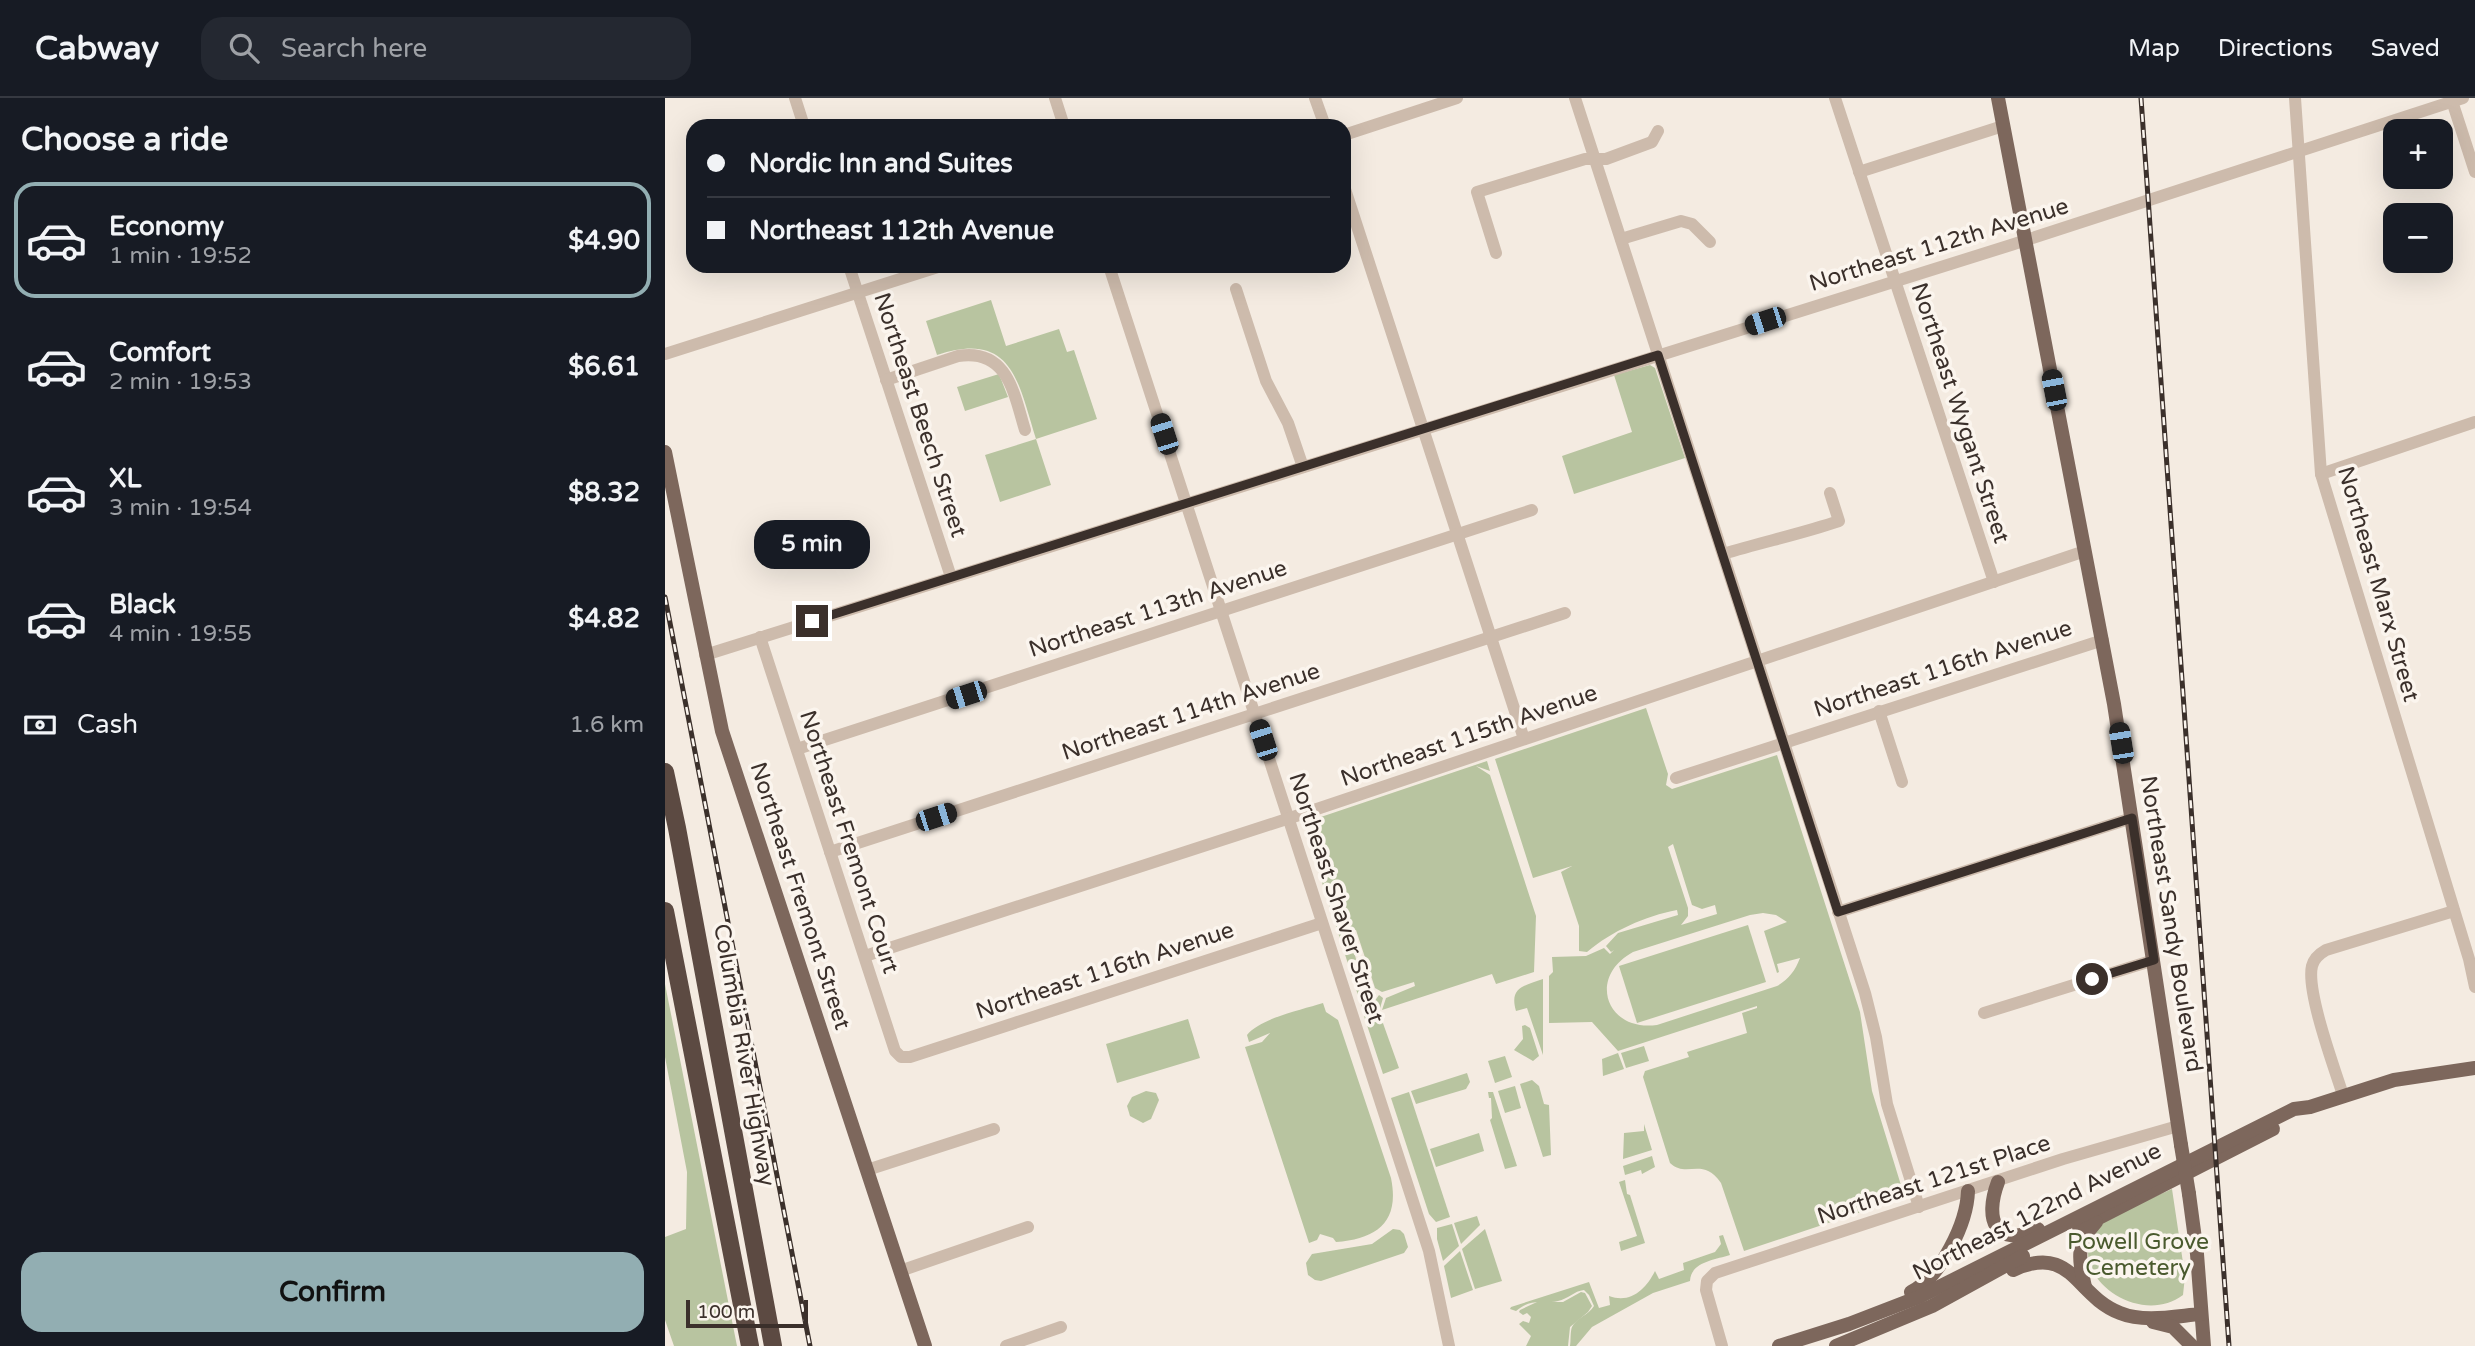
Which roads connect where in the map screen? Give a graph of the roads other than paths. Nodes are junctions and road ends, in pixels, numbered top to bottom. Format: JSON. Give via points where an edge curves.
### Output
{"nodes":[{"id":1,"x":795,"y":98,"type":"edge"},
{"id":2,"x":1055,"y":98,"type":"edge"},
{"id":3,"x":1315,"y":98,"type":"edge"},
{"id":4,"x":1457,"y":98,"type":"edge"},
{"id":5,"x":1575,"y":98,"type":"edge"},
{"id":6,"x":1835,"y":98,"type":"edge"},
{"id":7,"x":1998,"y":98,"type":"edge"},
{"id":8,"x":2295,"y":98,"type":"edge"},
{"id":9,"x":2458,"y":100,"type":"edge"},
{"id":10,"x":802,"y":119,"type":"edge"},
{"id":11,"x":1062,"y":119,"type":"edge"},
{"id":12,"x":1322,"y":119,"type":"edge"},
{"id":13,"x":2003,"y":126,"type":"junction"},
{"id":14,"x":1658,"y":131,"type":"dead end"},
{"id":15,"x":1351,"y":133,"type":"edge"},
{"id":16,"x":2299,"y":152,"type":"junction"},
{"id":17,"x":1595,"y":159,"type":"junction"},
{"id":18,"x":1859,"y":172,"type":"junction"},
{"id":19,"x":2475,"y":172,"type":"edge"},
{"id":20,"x":1351,"y":208,"type":"edge"},
{"id":21,"x":1621,"y":239,"type":"junction"},
{"id":22,"x":2025,"y":240,"type":"junction"},
{"id":23,"x":1710,"y":242,"type":"dead end"},
{"id":24,"x":1496,"y":253,"type":"dead end"},
{"id":25,"x":851,"y":273,"type":"edge"},
{"id":26,"x":919,"y":273,"type":"edge"},
{"id":27,"x":1111,"y":273,"type":"edge"},
{"id":28,"x":1895,"y":281,"type":"junction"},
{"id":29,"x":1237,"y":289,"type":"dead end"},
{"id":30,"x":858,"y":293,"type":"junction"},
{"id":31,"x":665,"y":354,"type":"edge"},
{"id":32,"x":1658,"y":355,"type":"junction"},
{"id":33,"x":886,"y":380,"type":"junction"},
{"id":34,"x":2475,"y":422,"type":"edge"},
{"id":35,"x":1423,"y":429,"type":"junction"},
{"id":36,"x":1025,"y":430,"type":"dead end"},
{"id":37,"x":665,"y":452,"type":"edge"},
{"id":38,"x":1303,"y":467,"type":"junction"},
{"id":39,"x":2321,"y":474,"type":"junction"},
{"id":40,"x":1830,"y":493,"type":"dead end"},
{"id":41,"x":1187,"y":503,"type":"junction"},
{"id":42,"x":1532,"y":510,"type":"dead end"},
{"id":43,"x":1457,"y":534,"type":"junction"},
{"id":44,"x":2085,"y":551,"type":"junction"},
{"id":45,"x":1723,"y":554,"type":"junction"},
{"id":46,"x":951,"y":577,"type":"junction"},
{"id":47,"x":1994,"y":582,"type":"junction"},
{"id":48,"x":1222,"y":610,"type":"junction"},
{"id":49,"x":1565,"y":614,"type":"dead end"},
{"id":50,"x":760,"y":637,"type":"junction"},
{"id":51,"x":1490,"y":637,"type":"junction"},
{"id":52,"x":2103,"y":640,"type":"junction"},
{"id":53,"x":705,"y":655,"type":"junction"},
{"id":54,"x":1758,"y":661,"type":"junction"},
{"id":55,"x":1879,"y":711,"type":"junction"},
{"id":56,"x":1255,"y":713,"type":"junction"},
{"id":57,"x":1524,"y":739,"type":"junction"},
{"id":58,"x":1784,"y":744,"type":"junction"},
{"id":59,"x":797,"y":749,"type":"junction"},
{"id":60,"x":665,"y":772,"type":"edge"},
{"id":61,"x":1677,"y":778,"type":"dead end"},
{"id":62,"x":1902,"y":782,"type":"dead end"},
{"id":63,"x":1288,"y":818,"type":"junction"},
{"id":64,"x":2132,"y":818,"type":"junction"},
{"id":65,"x":830,"y":852,"type":"junction"},
{"id":66,"x":665,"y":911,"type":"edge"},
{"id":67,"x":2454,"y":911,"type":"junction"},
{"id":68,"x":1838,"y":912,"type":"junction"},
{"id":69,"x":1322,"y":923,"type":"junction"},
{"id":70,"x":865,"y":956,"type":"junction"},
{"id":71,"x":2472,"y":958,"type":"edge"},
{"id":72,"x":2154,"y":960,"type":"junction"},
{"id":73,"x":2475,"y":987,"type":"edge"},
{"id":74,"x":1984,"y":1013,"type":"dead end"},
{"id":75,"x":901,"y":1057,"type":"joint"},
{"id":76,"x":2475,"y":1068,"type":"edge"},
{"id":77,"x":2343,"y":1095,"type":"junction"},
{"id":78,"x":2310,"y":1107,"type":"junction"},
{"id":79,"x":2178,"y":1126,"type":"junction"},
{"id":80,"x":994,"y":1129,"type":"dead end"},
{"id":81,"x":867,"y":1170,"type":"junction"},
{"id":82,"x":1997,"y":1182,"type":"junction"},
{"id":83,"x":1968,"y":1191,"type":"junction"},
{"id":84,"x":1919,"y":1207,"type":"junction"},
{"id":85,"x":2099,"y":1218,"type":"junction"},
{"id":86,"x":2064,"y":1225,"type":"junction"},
{"id":87,"x":1028,"y":1227,"type":"dead end"},
{"id":88,"x":900,"y":1271,"type":"junction"},
{"id":89,"x":1992,"y":1273,"type":"junction"},
{"id":90,"x":2086,"y":1288,"type":"junction"},
{"id":91,"x":2201,"y":1314,"type":"junction"},
{"id":92,"x":2145,"y":1318,"type":"junction"},
{"id":93,"x":1849,"y":1324,"type":"junction"},
{"id":94,"x":1061,"y":1327,"type":"dead end"},
{"id":95,"x":750,"y":1346,"type":"edge"},
{"id":96,"x":773,"y":1346,"type":"edge"},
{"id":97,"x":925,"y":1346,"type":"edge"},
{"id":98,"x":1006,"y":1346,"type":"edge"},
{"id":99,"x":1450,"y":1346,"type":"edge"},
{"id":100,"x":1722,"y":1346,"type":"edge"},
{"id":101,"x":1779,"y":1346,"type":"edge"},
{"id":102,"x":1836,"y":1346,"type":"edge"},
{"id":103,"x":2193,"y":1346,"type":"edge"},
{"id":104,"x":2204,"y":1346,"type":"edge"}],
"edges":[{"from":1,"to":10,"type":"street"},
{"from":2,"to":11,"type":"street"},
{"from":3,"to":12,"type":"street"},
{"from":4,"to":15,"type":"street"},
{"from":5,"to":17,"type":"street"},
{"from":6,"to":18,"type":"street","name":"Northeast Wygant Street"},
{"from":7,"to":13,"type":"main road","name":"Northeast Sandy Boulevard"},
{"from":8,"to":16,"type":"street","name":"Northeast Marx Street"},
{"from":9,"to":16,"type":"street","name":"Northeast 112th Avenue"},
{"from":9,"to":19,"type":"street"},
{"from":13,"to":18,"type":"street"},
{"from":13,"to":22,"type":"main road","name":"Northeast Sandy Boulevard"},
{"from":14,"to":17,"type":"street","via":[[1652,142]]},
{"from":16,"to":22,"type":"street","name":"Northeast 112th Avenue"},
{"from":16,"to":39,"type":"street","name":"Northeast Marx Street"},
{"from":17,"to":21,"type":"street"},
{"from":17,"to":24,"type":"street","via":[[1477,192]]},
{"from":18,"to":28,"type":"street","name":"Northeast Wygant Street"},
{"from":20,"to":35,"type":"street"},
{"from":21,"to":23,"type":"street","via":[[1681,222],[1692,224]]},
{"from":21,"to":32,"type":"street"},
{"from":22,"to":28,"type":"street","name":"Northeast 112th Avenue"},
{"from":22,"to":44,"type":"main road","name":"Northeast Sandy Boulevard"},
{"from":25,"to":30,"type":"street","name":"Northeast Beech Street"},
{"from":26,"to":30,"type":"street"},
{"from":27,"to":41,"type":"street","name":"Northeast Shaver Street"},
{"from":28,"to":32,"type":"street","name":"Northeast 112th Avenue"},
{"from":28,"to":47,"type":"street","name":"Northeast Wygant Street"},
{"from":29,"to":38,"type":"street","via":[[1266,381],[1288,423]]},
{"from":30,"to":31,"type":"street"},
{"from":30,"to":33,"type":"street","name":"Northeast Beech Street"},
{"from":32,"to":35,"type":"street","name":"Northeast 112th Avenue"},
{"from":32,"to":45,"type":"street"},
{"from":33,"to":36,"type":"street","via":[[958,356],[985,358],[1008,378]]},
{"from":33,"to":46,"type":"street","name":"Northeast Beech Street"},
{"from":34,"to":39,"type":"street"},
{"from":35,"to":38,"type":"street","name":"Northeast 112th Avenue"},
{"from":35,"to":43,"type":"street"},
{"from":37,"to":53,"type":"main road","name":"Northeast Fremont Street"},
{"from":38,"to":41,"type":"street","name":"Northeast 112th Avenue"},
{"from":39,"to":67,"type":"street","name":"Northeast Marx Street"},
{"from":40,"to":45,"type":"street","via":[[1839,521]]},
{"from":41,"to":46,"type":"street","name":"Northeast 112th Avenue"},
{"from":41,"to":48,"type":"street","name":"Northeast Shaver Street"},
{"from":42,"to":43,"type":"street","name":"Northeast 113th Avenue"},
{"from":43,"to":48,"type":"street","name":"Northeast 113th Avenue"},
{"from":43,"to":51,"type":"street"},
{"from":44,"to":47,"type":"street","name":"Northeast 115th Avenue"},
{"from":44,"to":52,"type":"main road","name":"Northeast Sandy Boulevard"},
{"from":45,"to":54,"type":"street"},
{"from":46,"to":50,"type":"street","name":"Northeast 112th Avenue"},
{"from":47,"to":54,"type":"street","name":"Northeast 115th Avenue"},
{"from":48,"to":56,"type":"street","name":"Northeast Shaver Street"},
{"from":48,"to":59,"type":"street","name":"Northeast 113th Avenue"},
{"from":49,"to":51,"type":"street","name":"Northeast 114th Avenue"},
{"from":50,"to":53,"type":"street","name":"Northeast 112th Avenue"},
{"from":50,"to":59,"type":"street","name":"Northeast Fremont Court"},
{"from":51,"to":56,"type":"street","name":"Northeast 114th Avenue"},
{"from":51,"to":57,"type":"street"},
{"from":52,"to":55,"type":"street","name":"Northeast 116th Avenue"},
{"from":52,"to":64,"type":"main road","name":"Northeast Sandy Boulevard"},
{"from":53,"to":81,"type":"main road","name":"Northeast Fremont Street","via":[[726,744]]},
{"from":54,"to":57,"type":"street","name":"Northeast 115th Avenue"},
{"from":54,"to":58,"type":"street"},
{"from":55,"to":58,"type":"street","name":"Northeast 116th Avenue"},
{"from":55,"to":62,"type":"street"},
{"from":56,"to":63,"type":"street","name":"Northeast Shaver Street"},
{"from":56,"to":65,"type":"street","name":"Northeast 114th Avenue"},
{"from":57,"to":63,"type":"street","name":"Northeast 115th Avenue"},
{"from":58,"to":61,"type":"street","name":"Northeast 116th Avenue"},
{"from":58,"to":68,"type":"street"},
{"from":59,"to":65,"type":"street","name":"Northeast Fremont Court"},
{"from":60,"to":96,"type":"highway","name":"Columbia River Highway"},
{"from":63,"to":69,"type":"street","name":"Northeast Shaver Street"},
{"from":63,"to":70,"type":"street","name":"Northeast 115th Avenue"},
{"from":64,"to":68,"type":"street"},
{"from":64,"to":72,"type":"main road","name":"Northeast Sandy Boulevard"},
{"from":65,"to":70,"type":"street","name":"Northeast Fremont Court"},
{"from":66,"to":95,"type":"highway","name":"Columbia River Highway"},
{"from":67,"to":71,"type":"street","name":"Northeast Marx Street"},
{"from":67,"to":77,"type":"street","via":[[2326,950],[2312,963],[2322,1032]]},
{"from":68,"to":84,"type":"street","via":[[1873,1023],[1887,1104]]},
{"from":69,"to":75,"type":"street","name":"Northeast 116th Avenue","via":[[910,1058]]},
{"from":69,"to":99,"type":"street","name":"Northeast Shaver Street","via":[[1431,1259]]},
{"from":70,"to":75,"type":"street","name":"Northeast Fremont Court","via":[[895,1051]]},
{"from":71,"to":73,"type":"street","name":"Northeast Marx Street"},
{"from":72,"to":74,"type":"street"},
{"from":72,"to":79,"type":"main road","name":"Northeast Sandy Boulevard"},
{"from":76,"to":77,"type":"main road","name":"Northeast 122nd Avenue","via":[[2407,1077]]},
{"from":77,"to":78,"type":"main road","name":"Northeast 122nd Avenue"},
{"from":78,"to":85,"type":"main road","name":"Northeast 122nd Avenue","via":[[2297,1118]]},
{"from":78,"to":86,"type":"main road","name":"Northeast 122nd Avenue","via":[[2270,1120]]},
{"from":79,"to":82,"type":"street","name":"Northeast 121st Place"},
{"from":79,"to":91,"type":"main road","name":"Northeast Sandy Boulevard","bridge":true},
{"from":80,"to":81,"type":"street"},
{"from":81,"to":88,"type":"main road","name":"Northeast Fremont Street"},
{"from":82,"to":83,"type":"street","name":"Northeast 121st Place"},
{"from":82,"to":86,"type":"main road","via":[[1991,1213],[2006,1234],[2021,1236],[2045,1226]]},
{"from":83,"to":84,"type":"street","name":"Northeast 121st Place"},
{"from":83,"to":93,"type":"main road","via":[[1968,1203],[1946,1258],[1931,1279]]},
{"from":84,"to":100,"type":"street","name":"Northeast 121st Place","via":[[1715,1273],[1707,1281],[1707,1296]]},
{"from":85,"to":89,"type":"main road","name":"Northeast 122nd Avenue"},
{"from":85,"to":90,"type":"main road","via":[[2080,1249]]},
{"from":86,"to":93,"type":"main road","name":"Northeast 122nd Avenue","via":[[1919,1297]]},
{"from":87,"to":88,"type":"street"},
{"from":88,"to":97,"type":"main road","name":"Northeast Fremont Street"},
{"from":89,"to":90,"type":"main road","via":[[2048,1261]]},
{"from":89,"to":102,"type":"main road","name":"Northeast 122nd Avenue","via":[[1914,1315]]},
{"from":90,"to":92,"type":"main road","via":[[2116,1312]]},
{"from":91,"to":92,"type":"main road"},
{"from":91,"to":104,"type":"main road","name":"Northeast Sandy Boulevard"},
{"from":92,"to":103,"type":"main road","via":[[2173,1327]]},
{"from":93,"to":101,"type":"main road","name":"Northeast 122nd Avenue"},
{"from":94,"to":98,"type":"street"}]}
